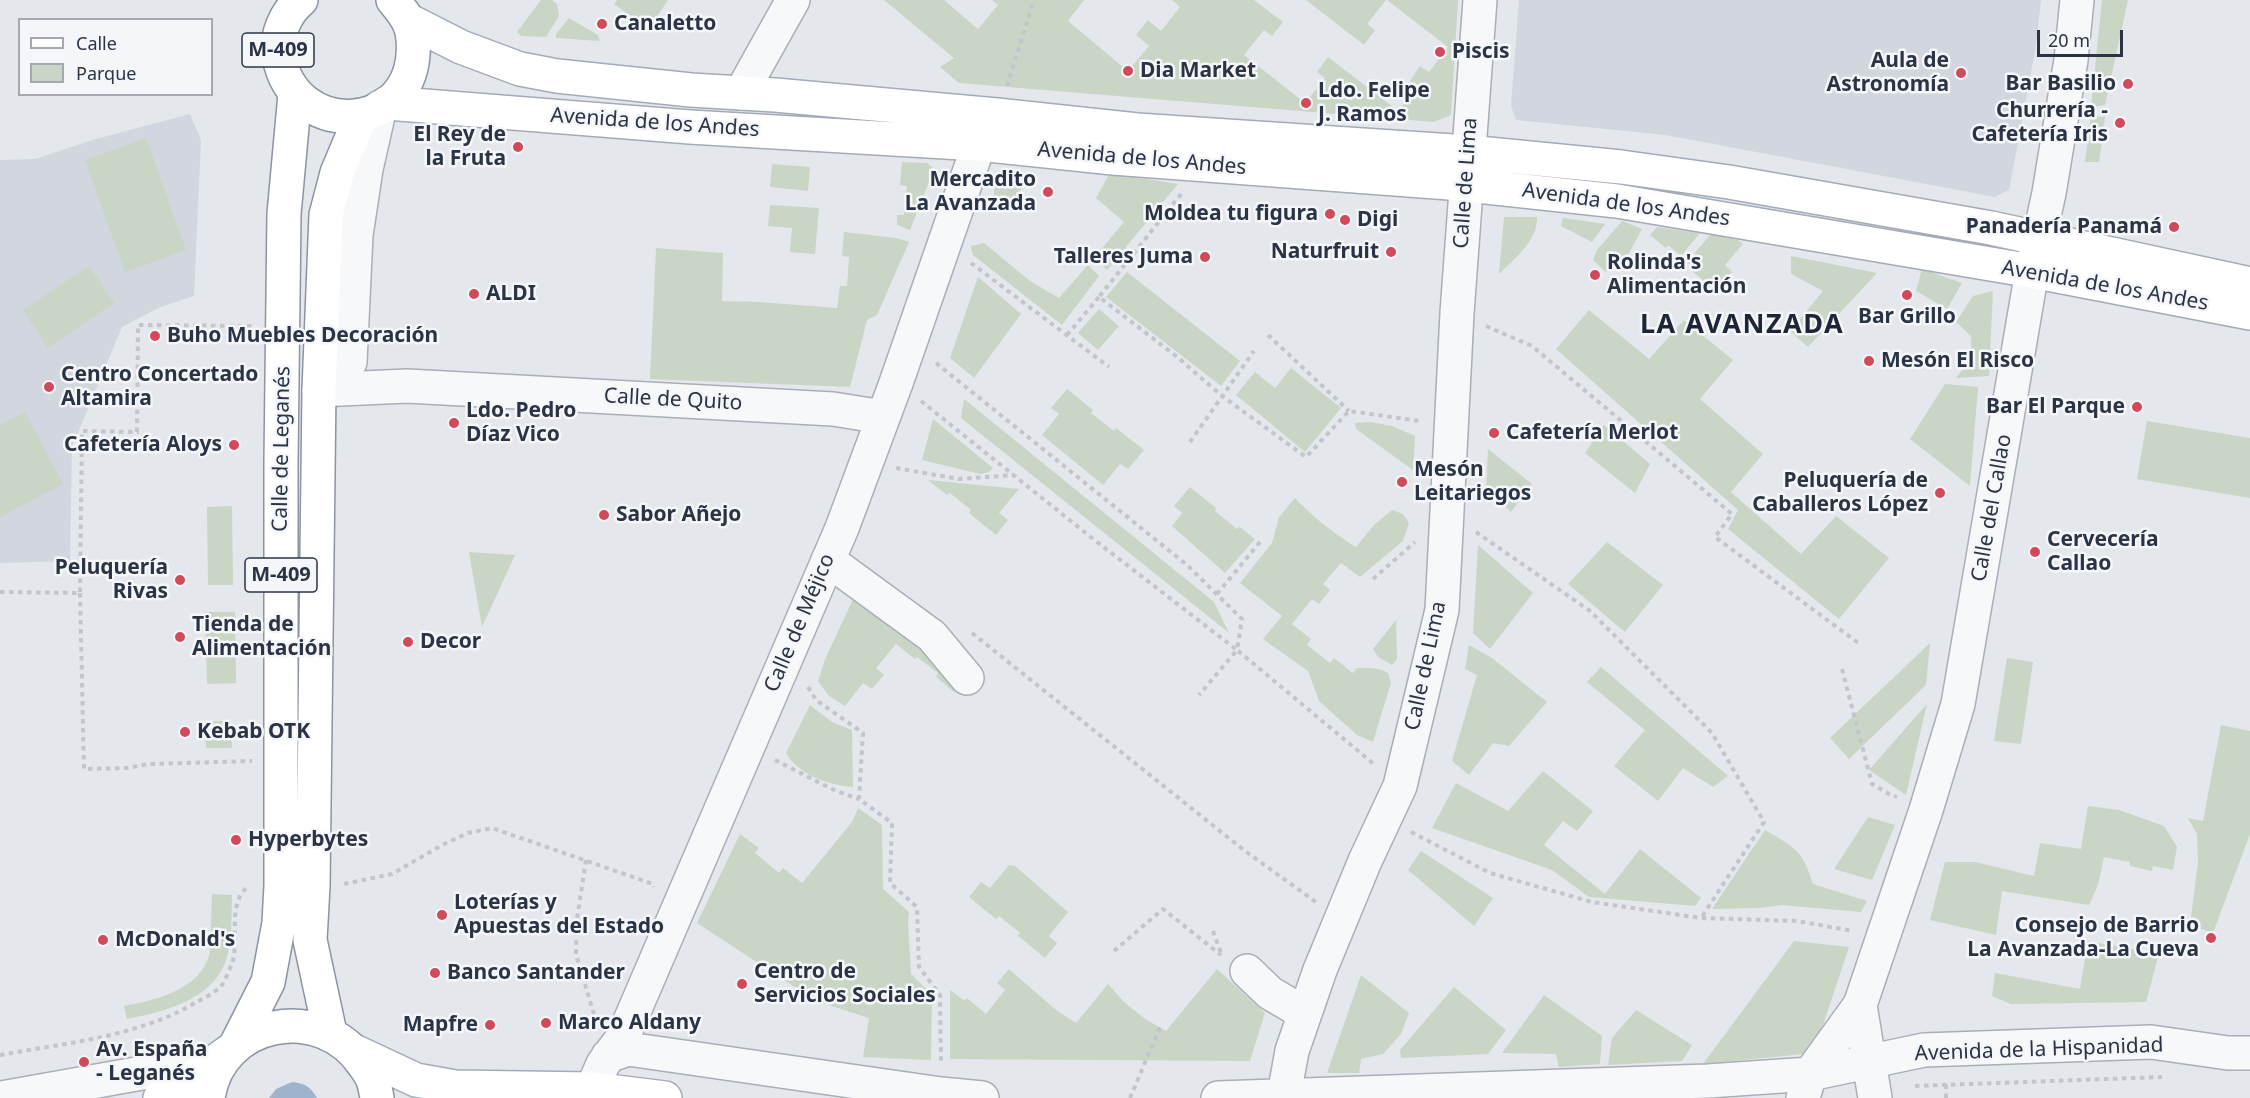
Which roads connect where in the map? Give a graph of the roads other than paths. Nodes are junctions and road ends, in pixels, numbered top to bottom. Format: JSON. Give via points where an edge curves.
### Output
{"nodes":[{"id":1,"x":793,"y":0,"type":"edge"},
{"id":2,"x":1480,"y":0,"type":"edge"},
{"id":3,"x":2077,"y":0,"type":"edge"},
{"id":4,"x":294,"y":2,"type":"edge"},
{"id":5,"x":397,"y":5,"type":"edge"},
{"id":6,"x":741,"y":93,"type":"junction"},
{"id":7,"x":295,"y":94,"type":"junction"},
{"id":8,"x":376,"y":108,"type":"junction"},
{"id":9,"x":993,"y":130,"type":"junction"},
{"id":10,"x":1468,"y":152,"type":"junction"},
{"id":11,"x":1467,"y":186,"type":"junction"},
{"id":12,"x":2039,"y":237,"type":"junction"},
{"id":13,"x":2032,"y":271,"type":"junction"},
{"id":14,"x":2250,"y":284,"type":"edge"},
{"id":15,"x":2250,"y":313,"type":"edge"},
{"id":16,"x":319,"y":390,"type":"junction"},
{"id":17,"x":883,"y":417,"type":"junction"},
{"id":18,"x":828,"y":560,"type":"junction"},
{"id":19,"x":967,"y":678,"type":"dead end"},
{"id":20,"x":297,"y":886,"type":"junction"},
{"id":21,"x":1234,"y":963,"type":"road end"},
{"id":22,"x":1860,"y":1005,"type":"junction"},
{"id":23,"x":1304,"y":1013,"type":"junction"},
{"id":24,"x":342,"y":1042,"type":"junction"},
{"id":25,"x":236,"y":1047,"type":"junction"},
{"id":26,"x":2250,"y":1053,"type":"edge"},
{"id":27,"x":608,"y":1056,"type":"junction"},
{"id":28,"x":208,"y":1066,"type":"junction"},
{"id":29,"x":1872,"y":1083,"type":"edge"},
{"id":30,"x":1807,"y":1086,"type":"edge"},
{"id":31,"x":592,"y":1089,"type":"junction"},
{"id":32,"x":1284,"y":1095,"type":"junction"},
{"id":33,"x":2,"y":1098,"type":"edge"},
{"id":34,"x":160,"y":1098,"type":"edge"},
{"id":35,"x":208,"y":1098,"type":"edge"},
{"id":36,"x":377,"y":1098,"type":"edge"},
{"id":37,"x":665,"y":1098,"type":"edge"},
{"id":38,"x":982,"y":1098,"type":"edge"},
{"id":39,"x":1218,"y":1098,"type":"edge"}],
"edges":[{"from":1,"to":6,"type":"street"},
{"from":2,"to":10,"type":"street","name":"Calle de Lima"},
{"from":3,"to":12,"type":"street","name":"Calle del Callao","via":[[2071,60]]},
{"from":4,"to":7,"type":"main road","number":"M-409","via":[[282,27],[278,50],[282,73]]},
{"from":5,"to":6,"type":"main road","name":"Avenida de los Andes","via":[[461,47],[520,69]]},
{"from":5,"to":8,"type":"main road","number":"M-409","via":[[414,42],[412,65],[403,86]]},
{"from":6,"to":9,"type":"main road","name":"Avenida de los Andes"},
{"from":7,"to":8,"type":"main road","number":"M-409","via":[[308,105],[339,117]]},
{"from":7,"to":20,"type":"main road","name":"Calle de Leganés","number":"M-409","via":[[284,214],[280,759]]},
{"from":8,"to":9,"type":"main road","name":"Avenida de los Andes","via":[[690,127]]},
{"from":8,"to":16,"type":"main road","name":"Calle de Leganés","number":"M-409","via":[[337,173],[326,215]]},
{"from":9,"to":10,"type":"main road","name":"Avenida de los Andes","via":[[1137,130]]},
{"from":9,"to":11,"type":"main road","name":"Avenida de los Andes","via":[[1204,165]]},
{"from":9,"to":17,"type":"street","name":"Calle de Méjico","via":[[945,243]]},
{"from":10,"to":11,"type":"street","name":"Calle de Lima"},
{"from":10,"to":12,"type":"main road","name":"Avenida de los Andes","via":[[1729,182]]},
{"from":11,"to":13,"type":"main road","name":"Avenida de los Andes","via":[[1617,201]]},
{"from":11,"to":23,"type":"street","name":"Calle de Lima","via":[[1442,610],[1400,786]]},
{"from":12,"to":13,"type":"street","name":"Calle del Callao"},
{"from":12,"to":14,"type":"main road","name":"Avenida de los Andes"},
{"from":13,"to":15,"type":"main road","name":"Avenida de los Andes"},
{"from":13,"to":22,"type":"street","name":"Calle del Callao","via":[[1958,704]]},
{"from":16,"to":17,"type":"street","name":"Calle de Quito","via":[[407,386],[833,410]]},
{"from":16,"to":20,"type":"main road","name":"Calle de Leganés","number":"M-409"},
{"from":17,"to":18,"type":"street","name":"Calle de Méjico"},
{"from":18,"to":19,"type":"street","via":[[932,636]]},
{"from":18,"to":27,"type":"street","name":"Calle de Méjico","via":[[623,1037]]},
{"from":20,"to":24,"type":"main road","name":"Calle de Leganés","number":"M-409"},
{"from":20,"to":25,"type":"main road","name":"Calle de Leganés","number":"M-409","via":[[279,923],[268,982]]},
{"from":21,"to":23,"type":"street","via":[[1270,993]]},
{"from":22,"to":29,"type":"street","name":"Calle del Callao"},
{"from":22,"to":30,"type":"street","name":"Calle del Callao"},
{"from":23,"to":32,"type":"street","name":"Calle de Lima"},
{"from":24,"to":25,"type":"main road","number":"M-409","via":[[298,1025],[264,1030]]},
{"from":24,"to":31,"type":"main road","via":[[416,1080],[455,1087]]},
{"from":24,"to":36,"type":"main road","number":"M-409","via":[[373,1079]]},
{"from":25,"to":28,"type":"main road"},
{"from":25,"to":35,"type":"main road","number":"M-409","via":[[220,1065]]},
{"from":26,"to":29,"type":"street","name":"Avenida de la Hispanidad","via":[[2151,1042],[1924,1050]]},
{"from":27,"to":31,"type":"street","name":"Calle de Méjico"},
{"from":27,"to":38,"type":"street","via":[[628,1049]]},
{"from":28,"to":33,"type":"street","via":[[181,1066]]},
{"from":28,"to":34,"type":"main road"},
{"from":29,"to":30,"type":"street","name":"Avenida de la Hispanidad"},
{"from":30,"to":32,"type":"street","name":"Avenida de la Hispanidad","via":[[1708,1081]]},
{"from":31,"to":37,"type":"main road"},
{"from":32,"to":39,"type":"street","name":"Avenida de la Hispanidad"}]}
